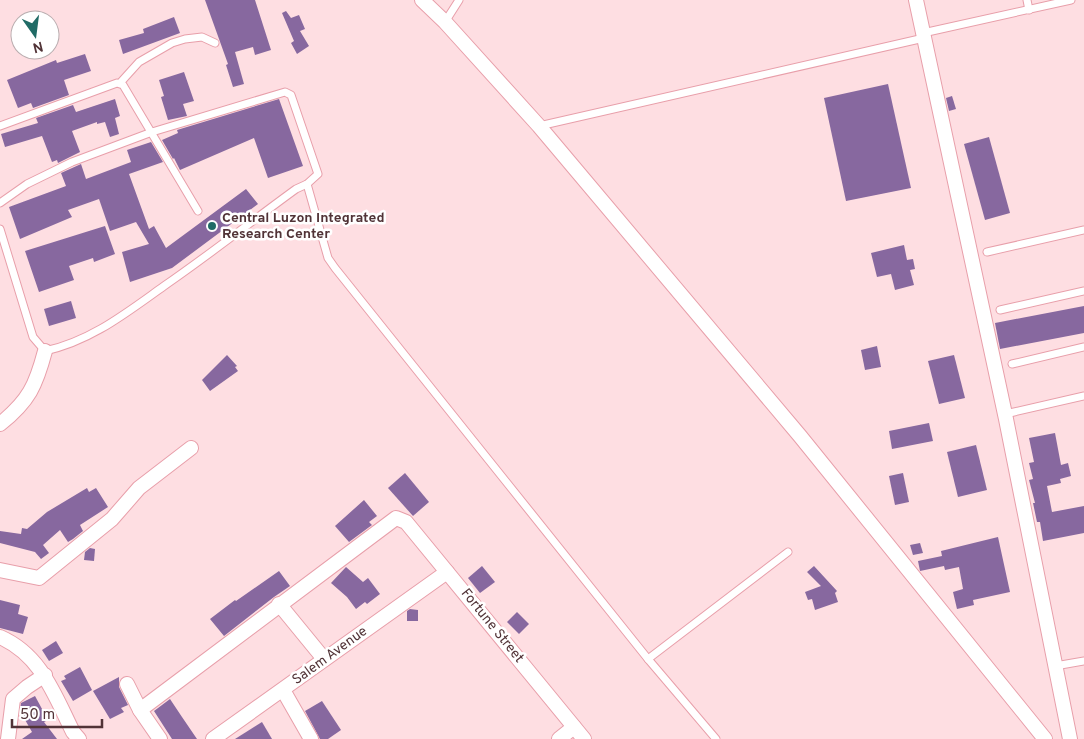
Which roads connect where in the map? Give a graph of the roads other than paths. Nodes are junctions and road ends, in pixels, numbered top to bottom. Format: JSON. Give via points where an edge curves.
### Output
{"nodes":[{"id":1,"x":422,"y":0,"type":"edge"},
{"id":2,"x":459,"y":0,"type":"edge"},
{"id":3,"x":916,"y":0,"type":"edge"},
{"id":4,"x":1027,"y":0,"type":"edge"},
{"id":5,"x":1070,"y":0,"type":"edge"},
{"id":6,"x":1029,"y":10,"type":"junction"},
{"id":7,"x":445,"y":22,"type":"junction"},
{"id":8,"x":924,"y":36,"type":"junction"},
{"id":9,"x":215,"y":42,"type":"dead end"},
{"id":10,"x":120,"y":84,"type":"junction"},
{"id":11,"x":0,"y":126,"type":"edge"},
{"id":12,"x":539,"y":126,"type":"junction"},
{"id":13,"x":152,"y":132,"type":"junction"},
{"id":14,"x":306,"y":184,"type":"junction"},
{"id":15,"x":0,"y":203,"type":"edge"},
{"id":16,"x":198,"y":211,"type":"dead end"},
{"id":17,"x":0,"y":229,"type":"edge"},
{"id":18,"x":1084,"y":230,"type":"edge"},
{"id":19,"x":987,"y":252,"type":"dead end"},
{"id":20,"x":1084,"y":291,"type":"edge"},
{"id":21,"x":1000,"y":310,"type":"dead end"},
{"id":22,"x":1084,"y":347,"type":"edge"},
{"id":23,"x":45,"y":351,"type":"junction"},
{"id":24,"x":1012,"y":364,"type":"dead end"},
{"id":25,"x":1084,"y":396,"type":"edge"},
{"id":26,"x":1005,"y":414,"type":"junction"},
{"id":27,"x":0,"y":424,"type":"edge"},
{"id":28,"x":191,"y":448,"type":"dead end"},
{"id":29,"x":788,"y":552,"type":"dead end"},
{"id":30,"x":0,"y":570,"type":"edge"},
{"id":31,"x":447,"y":572,"type":"junction"},
{"id":32,"x":279,"y":604,"type":"junction"},
{"id":33,"x":0,"y":637,"type":"edge"},
{"id":34,"x":324,"y":659,"type":"junction"},
{"id":35,"x":648,"y":659,"type":"junction"},
{"id":36,"x":1084,"y":662,"type":"edge"},
{"id":37,"x":1055,"y":666,"type":"junction"},
{"id":38,"x":45,"y":675,"type":"junction"},
{"id":39,"x":127,"y":684,"type":"dead end"},
{"id":40,"x":283,"y":690,"type":"junction"},
{"id":41,"x":140,"y":710,"type":"junction"},
{"id":42,"x":574,"y":727,"type":"junction"},
{"id":43,"x":234,"y":733,"type":"edge"},
{"id":44,"x":8,"y":739,"type":"edge"},
{"id":45,"x":79,"y":739,"type":"edge"},
{"id":46,"x":160,"y":739,"type":"edge"},
{"id":47,"x":213,"y":739,"type":"edge"},
{"id":48,"x":311,"y":739,"type":"edge"},
{"id":49,"x":559,"y":739,"type":"edge"},
{"id":50,"x":584,"y":739,"type":"edge"},
{"id":51,"x":716,"y":739,"type":"edge"},
{"id":52,"x":1045,"y":739,"type":"edge"},
{"id":53,"x":1070,"y":739,"type":"edge"}],
"edges":[{"from":1,"to":7,"type":"street"},
{"from":2,"to":7,"type":"lane"},
{"from":3,"to":8,"type":"street"},
{"from":4,"to":6,"type":"lane"},
{"from":5,"to":6,"type":"lane"},
{"from":6,"to":8,"type":"lane"},
{"from":7,"to":12,"type":"street"},
{"from":8,"to":12,"type":"lane"},
{"from":8,"to":26,"type":"street"},
{"from":9,"to":10,"type":"lane","via":[[202,37],[172,43],[139,62]]},
{"from":10,"to":11,"type":"lane"},
{"from":10,"to":13,"type":"lane"},
{"from":12,"to":52,"type":"street","via":[[800,436]]},
{"from":13,"to":14,"type":"lane","via":[[289,93],[318,174]]},
{"from":13,"to":15,"type":"lane","via":[[72,162],[27,184]]},
{"from":13,"to":16,"type":"lane"},
{"from":14,"to":23,"type":"lane","via":[[106,326],[66,346]]},
{"from":14,"to":35,"type":"lane","via":[[328,258],[335,268]]},
{"from":17,"to":23,"type":"lane","via":[[33,337]]},
{"from":18,"to":19,"type":"lane"},
{"from":20,"to":21,"type":"lane"},
{"from":22,"to":24,"type":"lane"},
{"from":23,"to":27,"type":"street","via":[[34,387],[23,403]]},
{"from":25,"to":26,"type":"lane"},
{"from":26,"to":37,"type":"street"},
{"from":28,"to":30,"type":"street","via":[[139,488],[112,519],[39,578]]},
{"from":29,"to":35,"type":"lane"},
{"from":31,"to":32,"type":"street","name":"Fortune Street","via":[[406,522],[396,518]]},
{"from":31,"to":34,"type":"street","name":"Salem Avenue"},
{"from":31,"to":42,"type":"street","name":"Fortune Street"},
{"from":32,"to":34,"type":"street"},
{"from":32,"to":41,"type":"street"},
{"from":33,"to":38,"type":"street","via":[[20,647]]},
{"from":34,"to":40,"type":"street","name":"Salem Avenue"},
{"from":35,"to":51,"type":"lane"},
{"from":36,"to":37,"type":"lane"},
{"from":37,"to":53,"type":"street"},
{"from":38,"to":44,"type":"street","via":[[13,699]]},
{"from":38,"to":45,"type":"street"},
{"from":39,"to":41,"type":"street"},
{"from":40,"to":43,"type":"street","name":"Salem Avenue"},
{"from":40,"to":48,"type":"street"},
{"from":41,"to":46,"type":"street"},
{"from":42,"to":49,"type":"street"},
{"from":42,"to":50,"type":"street","name":"Fortune Street"},
{"from":43,"to":47,"type":"street","name":"Salem Avenue"}]}
